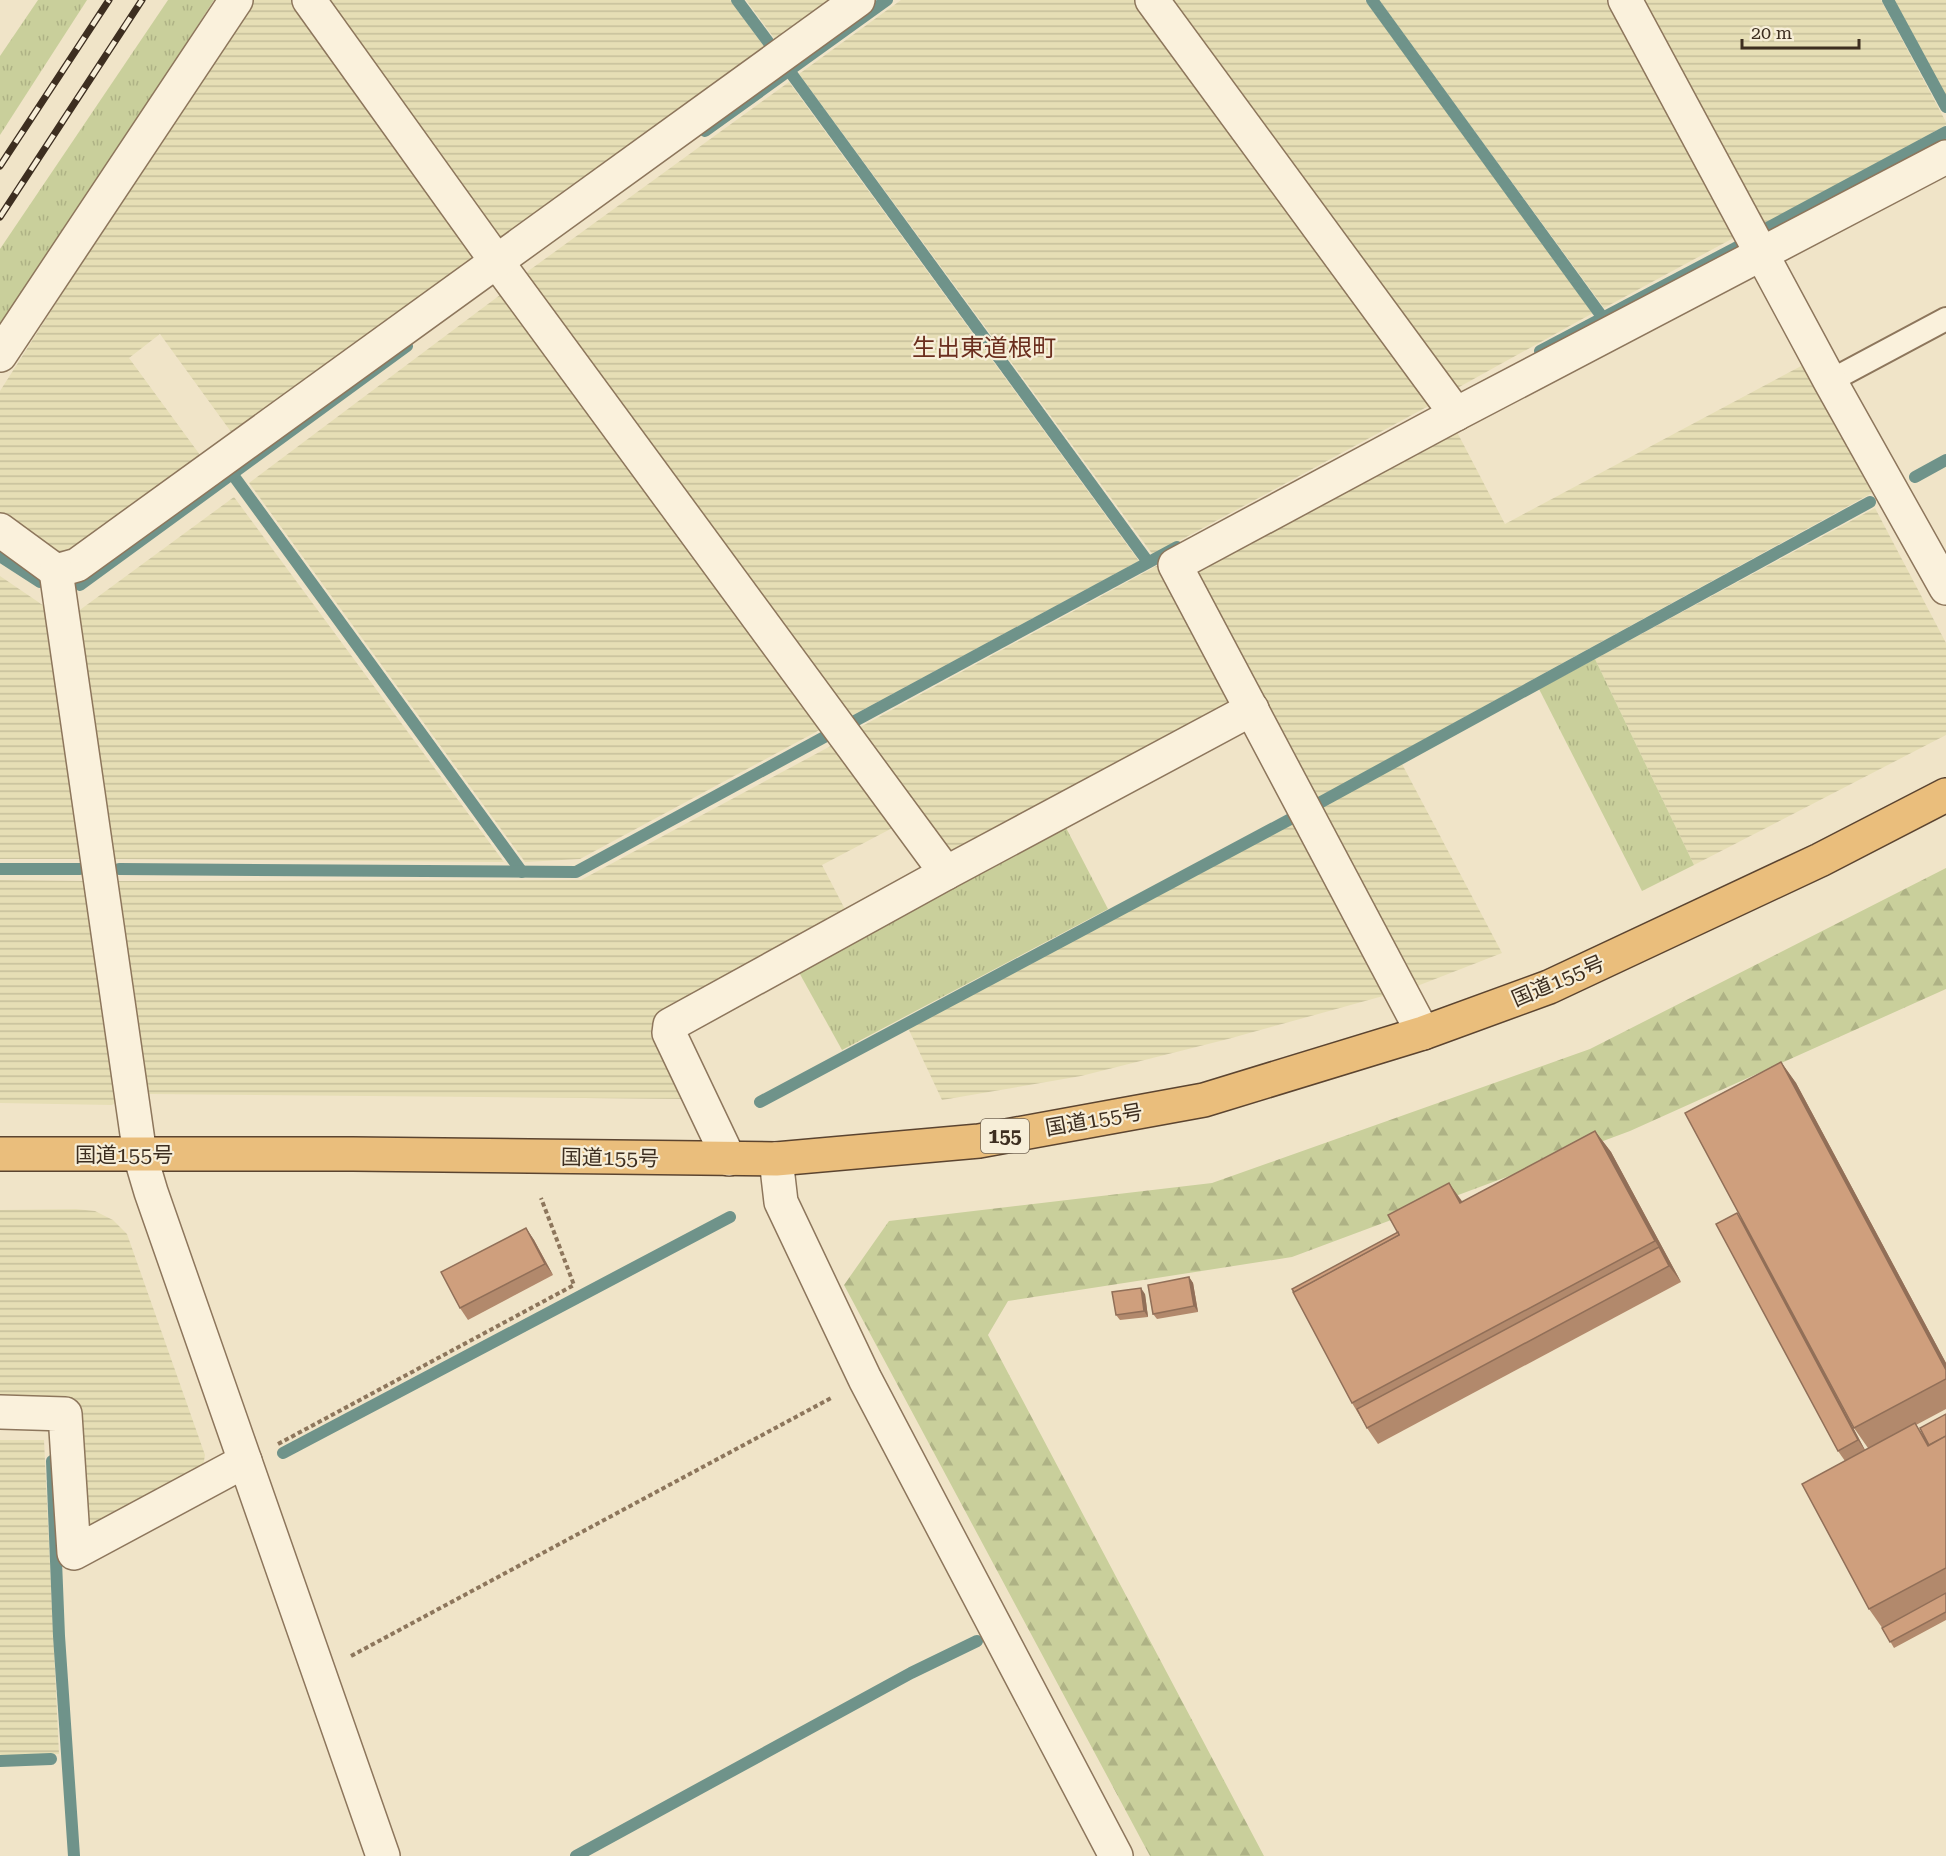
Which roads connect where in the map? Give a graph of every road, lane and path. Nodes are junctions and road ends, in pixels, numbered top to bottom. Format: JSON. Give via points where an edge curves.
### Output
{"nodes":[{"id":1,"x":236,"y":0,"type":"edge"},
{"id":2,"x":309,"y":0,"type":"edge"},
{"id":3,"x":858,"y":0,"type":"edge"},
{"id":4,"x":1152,"y":0,"type":"edge"},
{"id":5,"x":1625,"y":0,"type":"edge"},
{"id":6,"x":1946,"y":157,"type":"edge"},
{"id":7,"x":1762,"y":255,"type":"junction"},
{"id":8,"x":497,"y":262,"type":"junction"},
{"id":9,"x":1946,"y":319,"type":"edge"},
{"id":10,"x":0,"y":355,"type":"edge"},
{"id":11,"x":1830,"y":381,"type":"junction"},
{"id":12,"x":1456,"y":414,"type":"junction"},
{"id":13,"x":0,"y":530,"type":"edge"},
{"id":14,"x":56,"y":571,"type":"junction"},
{"id":15,"x":1946,"y":588,"type":"edge"},
{"id":16,"x":1252,"y":709,"type":"junction"},
{"id":17,"x":1946,"y":795,"type":"edge"},
{"id":18,"x":946,"y":873,"type":"junction"},
{"id":19,"x":1423,"y":1033,"type":"junction"},
{"id":20,"x":0,"y":1154,"type":"edge"},
{"id":21,"x":140,"y":1155,"type":"junction"},
{"id":22,"x":729,"y":1159,"type":"junction"},
{"id":23,"x":776,"y":1159,"type":"junction"},
{"id":24,"x":541,"y":1198,"type":"dead end"},
{"id":25,"x":866,"y":1380,"type":"junction"},
{"id":26,"x":0,"y":1412,"type":"edge"},
{"id":27,"x":246,"y":1461,"type":"junction"},
{"id":28,"x":319,"y":1673,"type":"junction"},
{"id":29,"x":383,"y":1856,"type":"edge"},
{"id":30,"x":1116,"y":1856,"type":"edge"}],
"edges":[{"from":1,"to":10,"type":"street"},
{"from":2,"to":8,"type":"street"},
{"from":3,"to":8,"type":"street"},
{"from":4,"to":12,"type":"street"},
{"from":5,"to":7,"type":"street"},
{"from":6,"to":7,"type":"street"},
{"from":7,"to":11,"type":"street"},
{"from":7,"to":12,"type":"street"},
{"from":8,"to":14,"type":"street","via":[[77,566]]},
{"from":8,"to":18,"type":"street"},
{"from":9,"to":11,"type":"lane"},
{"from":11,"to":15,"type":"street"},
{"from":12,"to":16,"type":"street","via":[[1175,565]]},
{"from":13,"to":14,"type":"street"},
{"from":14,"to":21,"type":"street"},
{"from":16,"to":18,"type":"street"},
{"from":16,"to":19,"type":"street"},
{"from":17,"to":19,"type":"highway","name":"国道155号","number":"155","via":[[1820,860],[1549,987]]},
{"from":18,"to":22,"type":"street","via":[[670,1025],[669,1033]]},
{"from":19,"to":23,"type":"highway","name":"国道155号","number":"155","via":[[1204,1100],[979,1141]]},
{"from":20,"to":21,"type":"highway","name":"国道155号","number":"155"},
{"from":21,"to":22,"type":"highway","name":"国道155号","number":"155"},
{"from":21,"to":27,"type":"street"},
{"from":22,"to":23,"type":"highway","name":"国道155号","number":"155"},
{"from":23,"to":25,"type":"street","via":[[781,1202]]},
{"from":24,"to":27,"type":"path","via":[[574,1285]]},
{"from":25,"to":28,"type":"path"},
{"from":25,"to":30,"type":"street"},
{"from":26,"to":27,"type":"street","via":[[65,1414],[74,1553]]},
{"from":27,"to":28,"type":"street"},
{"from":28,"to":29,"type":"street"}]}
